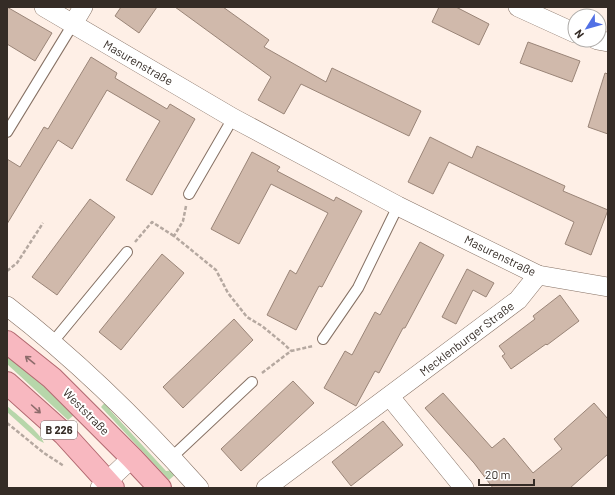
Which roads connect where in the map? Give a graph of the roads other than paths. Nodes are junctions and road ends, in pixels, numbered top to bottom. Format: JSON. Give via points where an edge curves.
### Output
{"nodes":[{"id":1,"x":44,"y":7,"type":"edge"},
{"id":2,"x":84,"y":7,"type":"edge"},
{"id":3,"x":518,"y":7,"type":"edge"},
{"id":4,"x":73,"y":24,"type":"junction"},
{"id":5,"x":567,"y":29,"type":"edge"},
{"id":6,"x":233,"y":118,"type":"junction"},
{"id":7,"x":7,"y":132,"type":"edge"},
{"id":8,"x":189,"y":194,"type":"road end"},
{"id":9,"x":398,"y":206,"type":"junction"},
{"id":10,"x":127,"y":252,"type":"road end"},
{"id":11,"x":538,"y":274,"type":"junction"},
{"id":12,"x":608,"y":287,"type":"edge"},
{"id":13,"x":7,"y":306,"type":"edge"},
{"id":14,"x":323,"y":339,"type":"road end"},
{"id":15,"x":7,"y":342,"type":"edge"},
{"id":16,"x":52,"y":343,"type":"junction"},
{"id":17,"x":7,"y":382,"type":"edge"},
{"id":18,"x":252,"y":382,"type":"road end"},
{"id":19,"x":390,"y":397,"type":"junction"},
{"id":20,"x":132,"y":458,"type":"junction"},
{"id":21,"x":171,"y":458,"type":"junction"},
{"id":22,"x":106,"y":486,"type":"edge"},
{"id":23,"x":160,"y":488,"type":"edge"},
{"id":24,"x":199,"y":488,"type":"edge"},
{"id":25,"x":266,"y":488,"type":"edge"},
{"id":26,"x":464,"y":488,"type":"edge"}],
"edges":[{"from":1,"to":4,"type":"street","name":"Masurenstraße"},
{"from":2,"to":4,"type":"street"},
{"from":3,"to":5,"type":"street"},
{"from":4,"to":6,"type":"street","name":"Masurenstraße"},
{"from":4,"to":7,"type":"lane"},
{"from":6,"to":8,"type":"lane"},
{"from":6,"to":9,"type":"street","name":"Masurenstraße"},
{"from":9,"to":11,"type":"street","name":"Masurenstraße"},
{"from":9,"to":14,"type":"lane","via":[[358,288]]},
{"from":10,"to":16,"type":"lane"},
{"from":11,"to":12,"type":"street","name":"Masurenstraße"},
{"from":11,"to":19,"type":"street","name":"Mecklenburger Straße","via":[[518,300]]},
{"from":13,"to":16,"type":"street"},
{"from":20,"to":15,"type":"main road","name":"Weststraße","number":"B 226","one_way":true,"via":[[52,378]]},
{"from":16,"to":21,"type":"street","via":[[107,392]]},
{"from":17,"to":22,"type":"main road","number":"B 226","one_way":true,"via":[[64,434]]},
{"from":18,"to":21,"type":"lane"},
{"from":19,"to":25,"type":"street","name":"Mecklenburger Straße"},
{"from":19,"to":26,"type":"street"},
{"from":20,"to":22,"type":"street"},
{"from":20,"to":23,"type":"main road","name":"Weststraße","number":"B 226"},
{"from":21,"to":24,"type":"street"}]}
